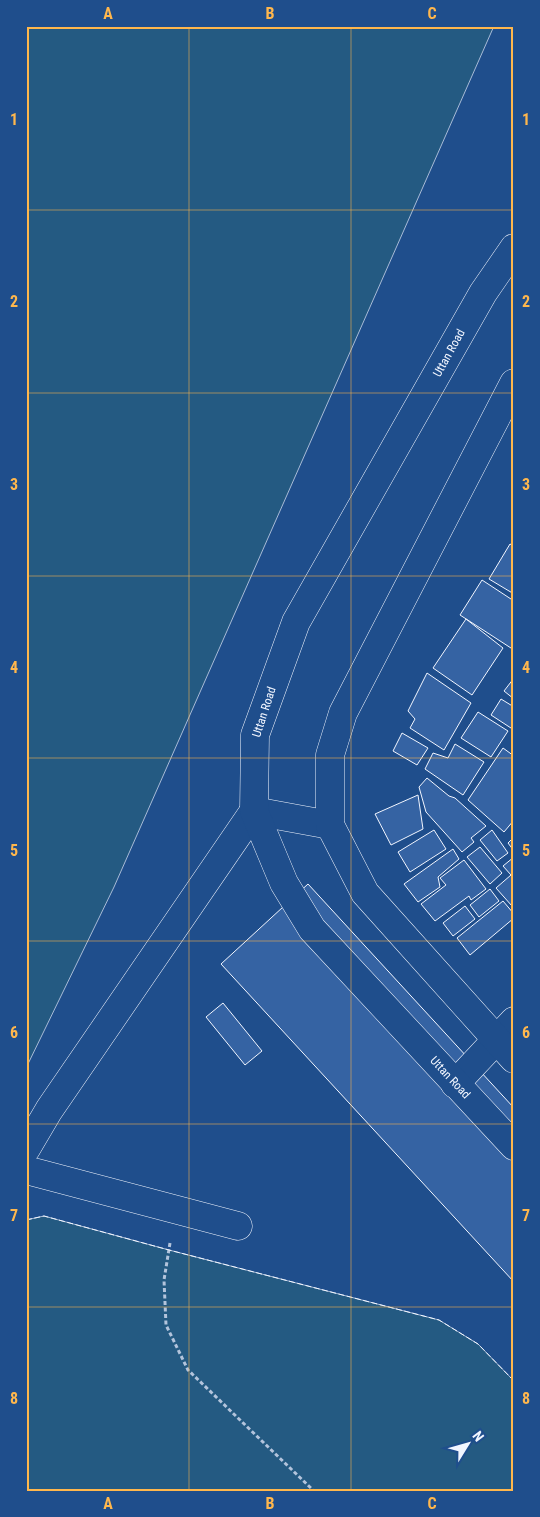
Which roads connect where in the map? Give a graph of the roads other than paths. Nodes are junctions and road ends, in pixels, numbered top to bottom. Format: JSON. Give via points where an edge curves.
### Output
{"nodes":[{"id":1,"x":514,"y":248,"type":"edge"},
{"id":2,"x":514,"y":383,"type":"edge"},
{"id":3,"x":254,"y":811,"type":"junction"},
{"id":4,"x":330,"y":825,"type":"junction"},
{"id":5,"x":508,"y":1040,"type":"edge"},
{"id":6,"x":455,"y":1084,"type":"junction"},
{"id":7,"x":514,"y":1146,"type":"edge"},
{"id":8,"x":26,"y":1149,"type":"edge"},
{"id":9,"x":26,"y":1170,"type":"edge"},
{"id":10,"x":238,"y":1226,"type":"dead end"}],
"edges":[{"from":1,"to":3,"type":"main road","name":"Uttan Road","via":[[483,293],[296,622],[255,735]]},
{"from":2,"to":4,"type":"main road","via":[[343,713],[330,755]]},
{"from":3,"to":4,"type":"main road"},
{"from":3,"to":6,"type":"main road","name":"Uttan Road","via":[[284,883],[312,929]]},
{"from":3,"to":8,"type":"main road","via":[[49,1110]]},
{"from":4,"to":5,"type":"main road","via":[[365,893]]},
{"from":5,"to":6,"type":"main road"},
{"from":6,"to":7,"type":"main road","name":"Uttan Road"},
{"from":9,"to":10,"type":"main road"}]}
